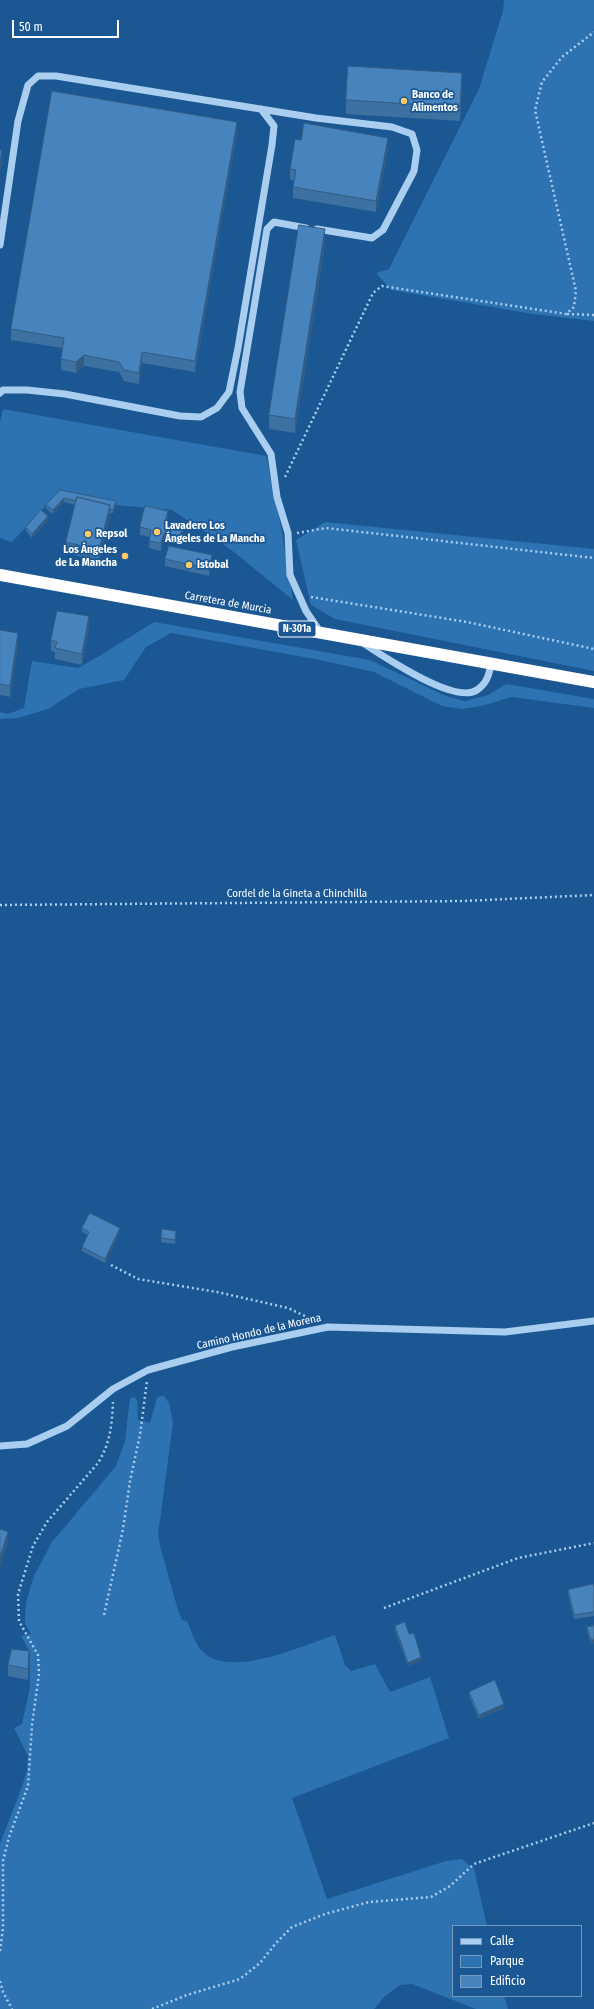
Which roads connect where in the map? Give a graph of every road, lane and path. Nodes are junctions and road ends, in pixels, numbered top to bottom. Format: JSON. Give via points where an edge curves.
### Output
{"nodes":[{"id":1,"x":594,"y":32,"type":"edge"},
{"id":2,"x":261,"y":110,"type":"junction"},
{"id":3,"x":0,"y":245,"type":"edge"},
{"id":4,"x":566,"y":314,"type":"junction"},
{"id":5,"x":594,"y":315,"type":"edge"},
{"id":6,"x":0,"y":393,"type":"edge"},
{"id":7,"x":277,"y":497,"type":"junction"},
{"id":8,"x":288,"y":533,"type":"junction"},
{"id":9,"x":594,"y":558,"type":"edge"},
{"id":10,"x":0,"y":575,"type":"edge"},
{"id":11,"x":299,"y":595,"type":"junction"},
{"id":12,"x":321,"y":633,"type":"junction"},
{"id":13,"x":358,"y":640,"type":"junction"},
{"id":14,"x":594,"y":649,"type":"edge"},
{"id":15,"x":491,"y":664,"type":"junction"},
{"id":16,"x":594,"y":682,"type":"edge"},
{"id":17,"x":594,"y":895,"type":"edge"},
{"id":18,"x":0,"y":905,"type":"edge"},
{"id":19,"x":111,"y":1265,"type":"dead end"},
{"id":20,"x":594,"y":1321,"type":"edge"},
{"id":21,"x":328,"y":1327,"type":"junction"},
{"id":22,"x":148,"y":1370,"type":"junction"},
{"id":23,"x":113,"y":1389,"type":"junction"},
{"id":24,"x":0,"y":1446,"type":"edge"},
{"id":25,"x":594,"y":1543,"type":"edge"},
{"id":26,"x":384,"y":1608,"type":"dead end"},
{"id":27,"x":104,"y":1614,"type":"dead end"},
{"id":28,"x":594,"y":1823,"type":"edge"},
{"id":29,"x":0,"y":1951,"type":"edge"},
{"id":30,"x":0,"y":1981,"type":"edge"},
{"id":31,"x":12,"y":2009,"type":"edge"},
{"id":32,"x":152,"y":2009,"type":"edge"}],
"edges":[{"from":1,"to":4,"type":"path","via":[[562,57],[542,82],[535,110],[576,291],[574,307]]},
{"from":2,"to":3,"type":"street","via":[[56,76],[38,76],[28,85],[18,120]]},
{"from":2,"to":6,"type":"street","via":[[274,126],[272,145],[229,392],[218,408],[201,417],[165,413],[66,394],[27,390],[4,390]]},
{"from":2,"to":7,"type":"street","via":[[392,127],[412,134],[417,150],[414,171],[383,230],[372,238],[274,222],[267,230],[240,392],[242,408],[271,454]]},
{"from":4,"to":5,"type":"path"},
{"from":4,"to":7,"type":"path","via":[[382,286],[373,292]]},
{"from":7,"to":8,"type":"street"},
{"from":8,"to":9,"type":"path","via":[[326,528]]},
{"from":8,"to":11,"type":"street","via":[[290,575]]},
{"from":10,"to":12,"type":"highway","name":"Carretera de Murcia","number":"N-301a"},
{"from":11,"to":12,"type":"street"},
{"from":11,"to":14,"type":"path","via":[[467,622]]},
{"from":12,"to":13,"type":"highway","name":"Carretera de Murcia","number":"N-301a"},
{"from":13,"to":15,"type":"highway","name":"Carretera de Murcia","number":"N-301a"},
{"from":13,"to":15,"type":"street","via":[[440,688],[463,693],[476,691],[488,680]]},
{"from":15,"to":16,"type":"highway","name":"Carretera de Murcia","number":"N-301a"},
{"from":17,"to":18,"type":"path","name":"Cordel de la Gineta a Chinchilla","via":[[463,901]]},
{"from":19,"to":21,"type":"path","via":[[138,1279],[217,1292],[288,1308]]},
{"from":20,"to":21,"type":"street","name":"Camino Hondo de la Morena","via":[[505,1332]]},
{"from":21,"to":22,"type":"street","name":"Camino Hondo de la Morena","via":[[232,1347]]},
{"from":22,"to":23,"type":"street","name":"Camino Hondo de la Morena"},
{"from":22,"to":27,"type":"path","via":[[140,1435]]},
{"from":23,"to":24,"type":"street","name":"Camino Hondo de la Morena","via":[[67,1426],[27,1444]]},
{"from":23,"to":29,"type":"path","via":[[112,1427],[104,1454],[47,1522],[32,1546],[18,1594],[18,1621],[38,1655],[39,1674],[28,1786],[3,1861],[3,1928]]},
{"from":25,"to":26,"type":"path","via":[[518,1558]]},
{"from":28,"to":32,"type":"path","via":[[474,1864],[450,1886],[431,1897],[369,1902],[325,1914],[292,1927],[260,1963],[240,1979]]},
{"from":30,"to":31,"type":"path"}]}
